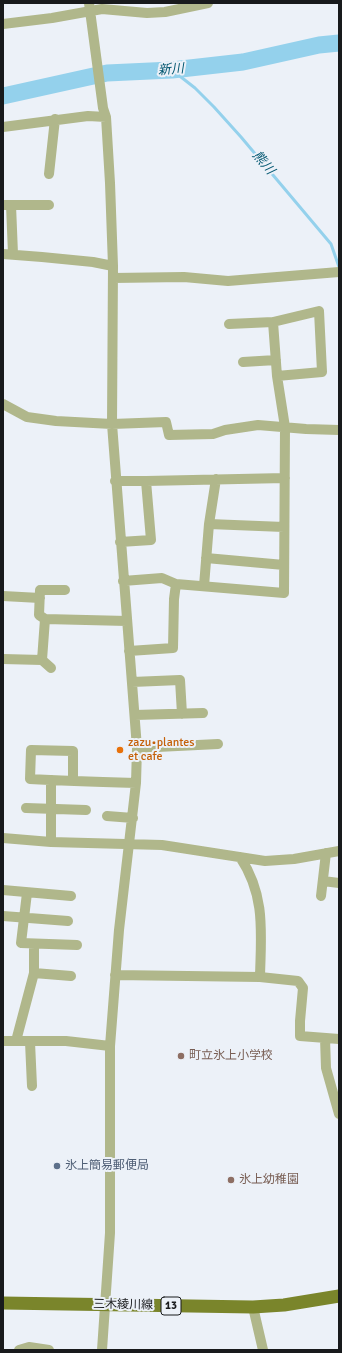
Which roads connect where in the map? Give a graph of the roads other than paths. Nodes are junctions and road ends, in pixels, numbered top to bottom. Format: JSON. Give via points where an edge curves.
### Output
{"nodes":[{"id":1,"x":208,"y":3,"type":"edge"},
{"id":2,"x":90,"y":7,"type":"edge"},
{"id":3,"x":3,"y":24,"type":"edge"},
{"id":4,"x":104,"y":113,"type":"junction"},
{"id":5,"x":55,"y":120,"type":"junction"},
{"id":6,"x":3,"y":128,"type":"edge"},
{"id":7,"x":49,"y":174,"type":"dead end"},
{"id":8,"x":7,"y":205,"type":"edge"},
{"id":9,"x":49,"y":205,"type":"dead end"},
{"id":10,"x":8,"y":254,"type":"edge"},
{"id":11,"x":113,"y":266,"type":"junction"},
{"id":12,"x":338,"y":272,"type":"edge"},
{"id":13,"x":113,"y":278,"type":"junction"},
{"id":14,"x":273,"y":322,"type":"junction"},
{"id":15,"x":229,"y":324,"type":"dead end"},
{"id":16,"x":276,"y":360,"type":"junction"},
{"id":17,"x":243,"y":362,"type":"dead end"},
{"id":18,"x":277,"y":376,"type":"junction"},
{"id":19,"x":3,"y":404,"type":"edge"},
{"id":20,"x":112,"y":424,"type":"junction"},
{"id":21,"x":285,"y":427,"type":"junction"},
{"id":22,"x":339,"y":430,"type":"edge"},
{"id":23,"x":285,"y":478,"type":"junction"},
{"id":24,"x":216,"y":479,"type":"junction"},
{"id":25,"x":115,"y":481,"type":"junction"},
{"id":26,"x":146,"y":481,"type":"junction"},
{"id":27,"x":209,"y":524,"type":"junction"},
{"id":28,"x":284,"y":527,"type":"junction"},
{"id":29,"x":120,"y":542,"type":"junction"},
{"id":30,"x":206,"y":558,"type":"junction"},
{"id":31,"x":284,"y":565,"type":"junction"},
{"id":32,"x":124,"y":581,"type":"junction"},
{"id":33,"x":176,"y":584,"type":"junction"},
{"id":34,"x":204,"y":586,"type":"junction"},
{"id":35,"x":65,"y":590,"type":"dead end"},
{"id":36,"x":3,"y":596,"type":"edge"},
{"id":37,"x":40,"y":598,"type":"junction"},
{"id":38,"x":45,"y":619,"type":"junction"},
{"id":39,"x":127,"y":621,"type":"junction"},
{"id":40,"x":129,"y":651,"type":"junction"},
{"id":41,"x":3,"y":659,"type":"edge"},
{"id":42,"x":42,"y":660,"type":"junction"},
{"id":43,"x":50,"y":668,"type":"dead end"},
{"id":44,"x":132,"y":682,"type":"junction"},
{"id":45,"x":203,"y":713,"type":"dead end"},
{"id":46,"x":182,"y":714,"type":"junction"},
{"id":47,"x":135,"y":715,"type":"junction"},
{"id":48,"x":218,"y":744,"type":"dead end"},
{"id":49,"x":137,"y":748,"type":"junction"},
{"id":50,"x":52,"y":780,"type":"junction"},
{"id":51,"x":73,"y":781,"type":"junction"},
{"id":52,"x":136,"y":784,"type":"junction"},
{"id":53,"x":26,"y":808,"type":"dead end"},
{"id":54,"x":51,"y":809,"type":"junction"},
{"id":55,"x":86,"y":810,"type":"dead end"},
{"id":56,"x":107,"y":816,"type":"dead end"},
{"id":57,"x":133,"y":818,"type":"junction"},
{"id":58,"x":3,"y":838,"type":"edge"},
{"id":59,"x":51,"y":842,"type":"junction"},
{"id":60,"x":129,"y":844,"type":"junction"},
{"id":61,"x":339,"y":851,"type":"edge"},
{"id":62,"x":326,"y":853,"type":"junction"},
{"id":63,"x":240,"y":857,"type":"junction"},
{"id":64,"x":323,"y":881,"type":"junction"},
{"id":65,"x":339,"y":883,"type":"edge"},
{"id":66,"x":3,"y":890,"type":"edge"},
{"id":67,"x":27,"y":893,"type":"junction"},
{"id":68,"x":71,"y":896,"type":"dead end"},
{"id":69,"x":321,"y":896,"type":"dead end"},
{"id":70,"x":3,"y":916,"type":"edge"},
{"id":71,"x":24,"y":918,"type":"junction"},
{"id":72,"x":68,"y":921,"type":"dead end"},
{"id":73,"x":34,"y":944,"type":"junction"},
{"id":74,"x":77,"y":945,"type":"dead end"},
{"id":75,"x":34,"y":973,"type":"junction"},
{"id":76,"x":115,"y":975,"type":"junction"},
{"id":77,"x":72,"y":976,"type":"dead end"},
{"id":78,"x":260,"y":977,"type":"junction"},
{"id":79,"x":325,"y":1038,"type":"junction"},
{"id":80,"x":339,"y":1039,"type":"edge"},
{"id":81,"x":3,"y":1041,"type":"edge"},
{"id":82,"x":16,"y":1041,"type":"junction"},
{"id":83,"x":30,"y":1042,"type":"junction"},
{"id":84,"x":110,"y":1046,"type":"junction"},
{"id":85,"x":32,"y":1086,"type":"dead end"},
{"id":86,"x":339,"y":1114,"type":"edge"},
{"id":87,"x":339,"y":1296,"type":"edge"},
{"id":88,"x":3,"y":1303,"type":"edge"},
{"id":89,"x":104,"y":1304,"type":"junction"},
{"id":90,"x":253,"y":1307,"type":"junction"},
{"id":91,"x":19,"y":1350,"type":"edge"},
{"id":92,"x":49,"y":1350,"type":"edge"},
{"id":93,"x":102,"y":1350,"type":"edge"},
{"id":94,"x":263,"y":1350,"type":"edge"}],
"edges":[{"from":1,"to":2,"type":"street","via":[[147,13]]},
{"from":2,"to":3,"type":"street"},
{"from":2,"to":4,"type":"street"},
{"from":4,"to":5,"type":"street"},
{"from":4,"to":11,"type":"street"},
{"from":5,"to":6,"type":"street"},
{"from":5,"to":7,"type":"street"},
{"from":8,"to":9,"type":"street"},
{"from":8,"to":10,"type":"street"},
{"from":10,"to":11,"type":"street"},
{"from":11,"to":13,"type":"street"},
{"from":12,"to":13,"type":"street","via":[[228,281],[184,277]]},
{"from":13,"to":20,"type":"street"},
{"from":14,"to":15,"type":"street"},
{"from":14,"to":16,"type":"street"},
{"from":14,"to":18,"type":"street","via":[[319,311],[322,372]]},
{"from":16,"to":17,"type":"street"},
{"from":16,"to":18,"type":"street"},
{"from":18,"to":21,"type":"street"},
{"from":19,"to":20,"type":"street","via":[[27,417]]},
{"from":20,"to":21,"type":"street","via":[[166,422],[169,435],[213,434],[258,425]]},
{"from":20,"to":25,"type":"street"},
{"from":21,"to":22,"type":"street"},
{"from":21,"to":23,"type":"street"},
{"from":23,"to":24,"type":"street"},
{"from":23,"to":28,"type":"street"},
{"from":24,"to":26,"type":"street"},
{"from":24,"to":27,"type":"street"},
{"from":25,"to":26,"type":"street"},
{"from":25,"to":29,"type":"street"},
{"from":26,"to":29,"type":"street","via":[[151,540]]},
{"from":27,"to":28,"type":"street"},
{"from":27,"to":30,"type":"street"},
{"from":28,"to":31,"type":"street"},
{"from":29,"to":32,"type":"street"},
{"from":30,"to":31,"type":"street"},
{"from":30,"to":34,"type":"street"},
{"from":31,"to":34,"type":"street","via":[[284,593]]},
{"from":32,"to":33,"type":"street","via":[[162,578]]},
{"from":32,"to":39,"type":"street"},
{"from":33,"to":34,"type":"street"},
{"from":33,"to":40,"type":"street","via":[[173,648]]},
{"from":35,"to":37,"type":"street","via":[[40,590]]},
{"from":36,"to":37,"type":"street"},
{"from":37,"to":38,"type":"street","via":[[39,615]]},
{"from":38,"to":39,"type":"street"},
{"from":38,"to":42,"type":"street"},
{"from":39,"to":40,"type":"street"},
{"from":40,"to":44,"type":"street"},
{"from":41,"to":42,"type":"street"},
{"from":42,"to":43,"type":"street"},
{"from":44,"to":46,"type":"street","via":[[180,680]]},
{"from":44,"to":47,"type":"street"},
{"from":45,"to":46,"type":"street"},
{"from":46,"to":47,"type":"street"},
{"from":47,"to":49,"type":"street"},
{"from":48,"to":49,"type":"street"},
{"from":49,"to":52,"type":"street"},
{"from":50,"to":51,"type":"street"},
{"from":50,"to":51,"type":"street","via":[[30,779],[32,750],[73,751]]},
{"from":50,"to":54,"type":"street"},
{"from":51,"to":52,"type":"street"},
{"from":52,"to":57,"type":"street"},
{"from":53,"to":54,"type":"street"},
{"from":54,"to":55,"type":"street"},
{"from":54,"to":59,"type":"street"},
{"from":56,"to":57,"type":"street"},
{"from":57,"to":60,"type":"street"},
{"from":58,"to":59,"type":"street"},
{"from":59,"to":60,"type":"street"},
{"from":60,"to":63,"type":"street","via":[[162,845]]},
{"from":60,"to":76,"type":"street"},
{"from":61,"to":62,"type":"street"},
{"from":62,"to":63,"type":"street","via":[[266,861]]},
{"from":62,"to":64,"type":"street"},
{"from":63,"to":78,"type":"street","via":[[255,886],[259,902]]},
{"from":64,"to":65,"type":"street"},
{"from":64,"to":69,"type":"street"},
{"from":66,"to":67,"type":"street"},
{"from":67,"to":68,"type":"street"},
{"from":67,"to":71,"type":"street"},
{"from":70,"to":71,"type":"street"},
{"from":71,"to":72,"type":"street"},
{"from":71,"to":73,"type":"street","via":[[21,943]]},
{"from":73,"to":74,"type":"street"},
{"from":73,"to":75,"type":"street"},
{"from":75,"to":77,"type":"street"},
{"from":75,"to":82,"type":"street"},
{"from":76,"to":78,"type":"street"},
{"from":76,"to":84,"type":"street"},
{"from":78,"to":79,"type":"street","via":[[298,981],[303,988],[300,1036]]},
{"from":79,"to":80,"type":"street"},
{"from":79,"to":86,"type":"street","via":[[326,1068]]},
{"from":81,"to":82,"type":"street"},
{"from":82,"to":83,"type":"street"},
{"from":83,"to":84,"type":"street","via":[[66,1041]]},
{"from":83,"to":85,"type":"street"},
{"from":84,"to":89,"type":"street","via":[[110,1233]]},
{"from":87,"to":90,"type":"main road","name":"三木綾川線","number":"13"},
{"from":88,"to":89,"type":"main road","name":"三木綾川線","number":"13"},
{"from":89,"to":90,"type":"main road","name":"三木綾川線","number":"13"},
{"from":89,"to":93,"type":"street"},
{"from":90,"to":94,"type":"street"},
{"from":91,"to":92,"type":"street","via":[[29,1347]]}]}
